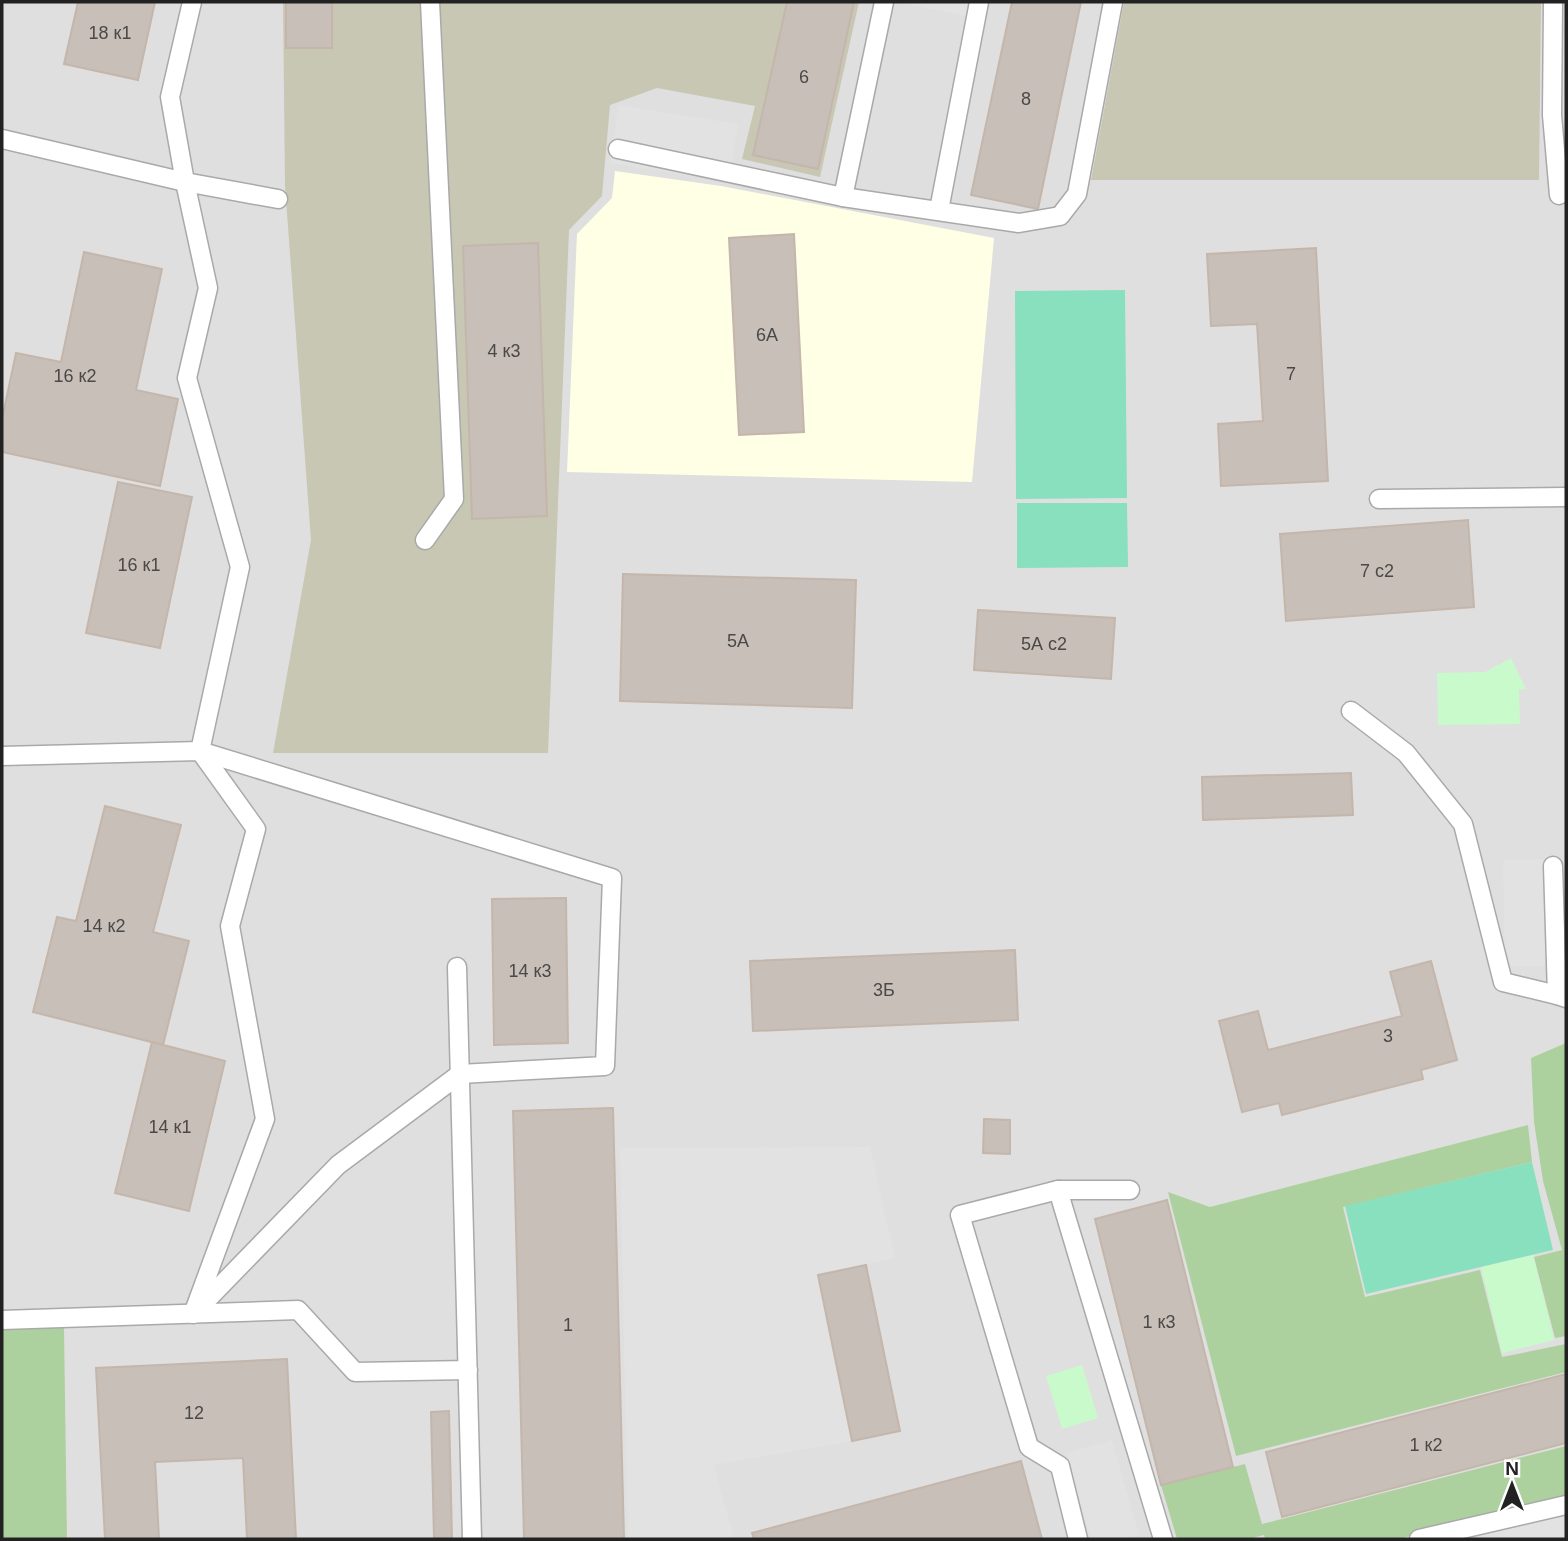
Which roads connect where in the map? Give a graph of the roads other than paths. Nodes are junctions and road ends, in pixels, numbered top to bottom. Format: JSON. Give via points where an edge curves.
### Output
{"nodes":[{"id":1,"x":192,"y":2,"type":"edge"},
{"id":2,"x":430,"y":2,"type":"edge"},
{"id":3,"x":884,"y":2,"type":"edge"},
{"id":4,"x":979,"y":2,"type":"edge"},
{"id":5,"x":1113,"y":2,"type":"edge"},
{"id":6,"x":1553,"y":2,"type":"edge"},
{"id":7,"x":2,"y":139,"type":"edge"},
{"id":8,"x":618,"y":149,"type":"dead end"},
{"id":9,"x":185,"y":182,"type":"junction"},
{"id":10,"x":1559,"y":195,"type":"dead end"},
{"id":11,"x":843,"y":197,"type":"junction"},
{"id":12,"x":278,"y":199,"type":"dead end"},
{"id":13,"x":940,"y":211,"type":"junction"},
{"id":14,"x":1566,"y":497,"type":"edge"},
{"id":15,"x":1379,"y":499,"type":"dead end"},
{"id":16,"x":425,"y":540,"type":"dead end"},
{"id":17,"x":1351,"y":711,"type":"dead end"},
{"id":18,"x":200,"y":751,"type":"junction"},
{"id":19,"x":2,"y":756,"type":"edge"},
{"id":20,"x":1553,"y":866,"type":"dead end"},
{"id":21,"x":457,"y":967,"type":"dead end"},
{"id":22,"x":1562,"y":996,"type":"edge"},
{"id":23,"x":460,"y":1073,"type":"junction"},
{"id":24,"x":1058,"y":1190,"type":"junction"},
{"id":25,"x":1130,"y":1190,"type":"dead end"},
{"id":26,"x":194,"y":1314,"type":"junction"},
{"id":27,"x":2,"y":1320,"type":"edge"},
{"id":28,"x":468,"y":1370,"type":"junction"},
{"id":29,"x":1566,"y":1505,"type":"edge"},
{"id":30,"x":472,"y":1539,"type":"edge"},
{"id":31,"x":1079,"y":1539,"type":"edge"},
{"id":32,"x":1163,"y":1539,"type":"edge"},
{"id":33,"x":1419,"y":1539,"type":"edge"}],
"edges":[{"from":1,"to":9,"type":"lane","via":[[170,97]]},
{"from":2,"to":16,"type":"lane","via":[[454,499]]},
{"from":3,"to":11,"type":"lane"},
{"from":4,"to":13,"type":"lane"},
{"from":5,"to":13,"type":"lane","via":[[1077,194],[1059,216],[1019,223]]},
{"from":6,"to":10,"type":"lane","via":[[1552,115]]},
{"from":7,"to":9,"type":"lane"},
{"from":8,"to":11,"type":"lane"},
{"from":9,"to":12,"type":"lane"},
{"from":9,"to":18,"type":"lane","via":[[208,288],[187,378],[240,568]]},
{"from":11,"to":13,"type":"lane"},
{"from":14,"to":15,"type":"lane"},
{"from":17,"to":22,"type":"lane","via":[[1406,753],[1463,824],[1503,982]]},
{"from":18,"to":19,"type":"lane"},
{"from":18,"to":23,"type":"lane","via":[[612,878],[605,1066]]},
{"from":18,"to":26,"type":"lane","via":[[256,829],[230,926],[265,1119]]},
{"from":20,"to":22,"type":"lane"},
{"from":21,"to":23,"type":"lane"},
{"from":23,"to":26,"type":"lane","via":[[338,1165]]},
{"from":23,"to":28,"type":"lane"},
{"from":24,"to":25,"type":"lane"},
{"from":24,"to":31,"type":"lane","via":[[960,1215],[1029,1447],[1059,1466]]},
{"from":24,"to":32,"type":"lane"},
{"from":26,"to":27,"type":"lane"},
{"from":26,"to":28,"type":"lane","via":[[299,1310],[355,1372]]},
{"from":28,"to":30,"type":"lane"},
{"from":29,"to":33,"type":"lane"}]}
